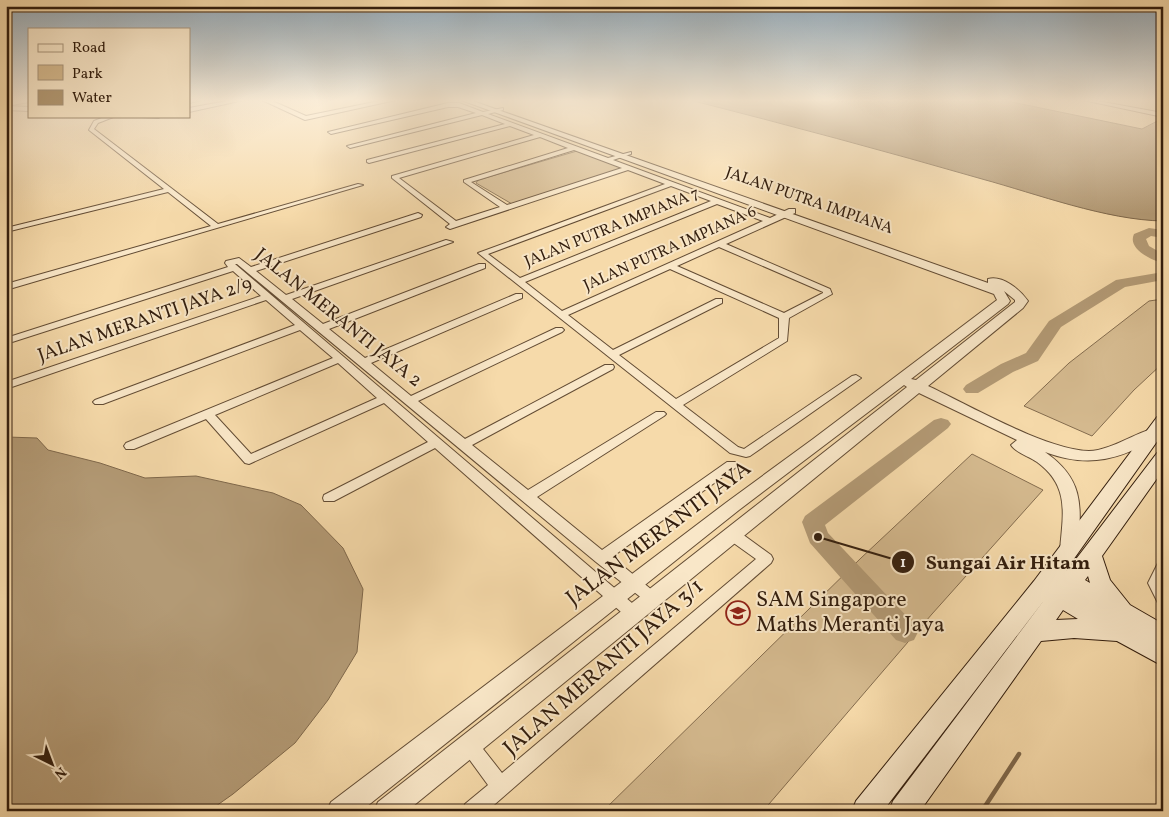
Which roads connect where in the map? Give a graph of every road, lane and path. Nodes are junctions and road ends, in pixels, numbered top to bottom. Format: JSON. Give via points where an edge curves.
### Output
{"nodes":[{"id":1,"x":102,"y":138,"type":"edge"},
{"id":2,"x":382,"y":138,"type":"edge"},
{"id":3,"x":457,"y":138,"type":"edge"},
{"id":4,"x":533,"y":138,"type":"edge"},
{"id":5,"x":547,"y":138,"type":"edge"},
{"id":6,"x":578,"y":138,"type":"edge"},
{"id":7,"x":350,"y":146,"type":"dead end"},
{"id":8,"x":574,"y":148,"type":"junction"},
{"id":9,"x":623,"y":154,"type":"junction"},
{"id":10,"x":605,"y":160,"type":"junction"},
{"id":11,"x":369,"y":161,"type":"dead end"},
{"id":12,"x":628,"y":168,"type":"junction"},
{"id":13,"x":671,"y":184,"type":"junction"},
{"id":14,"x":360,"y":185,"type":"dead end"},
{"id":15,"x":167,"y":190,"type":"junction"},
{"id":16,"x":718,"y":201,"type":"junction"},
{"id":17,"x":507,"y":208,"type":"junction"},
{"id":18,"x":788,"y":212,"type":"junction"},
{"id":19,"x":418,"y":215,"type":"dead end"},
{"id":20,"x":770,"y":221,"type":"junction"},
{"id":21,"x":216,"y":226,"type":"junction"},
{"id":22,"x":6,"y":230,"type":"edge"},
{"id":23,"x":449,"y":242,"type":"dead end"},
{"id":24,"x":719,"y":244,"type":"junction"},
{"id":25,"x":482,"y":266,"type":"dead end"},
{"id":26,"x":670,"y":266,"type":"junction"},
{"id":27,"x":233,"y":268,"type":"junction"},
{"id":28,"x":249,"y":270,"type":"junction"},
{"id":29,"x":518,"y":282,"type":"junction"},
{"id":30,"x":6,"y":287,"type":"edge"},
{"id":31,"x":519,"y":296,"type":"dead end"},
{"id":32,"x":1011,"y":296,"type":"junction"},
{"id":33,"x":267,"y":297,"type":"junction"},
{"id":34,"x":284,"y":299,"type":"junction"},
{"id":35,"x":719,"y":301,"type":"dead end"},
{"id":36,"x":561,"y":315,"type":"junction"},
{"id":37,"x":784,"y":317,"type":"junction"},
{"id":38,"x":301,"y":326,"type":"junction"},
{"id":39,"x":320,"y":329,"type":"junction"},
{"id":40,"x":559,"y":330,"type":"dead end"},
{"id":41,"x":6,"y":341,"type":"edge"},
{"id":42,"x":335,"y":348,"type":"junction"},
{"id":43,"x":612,"y":355,"type":"junction"},
{"id":44,"x":340,"y":359,"type":"junction"},
{"id":45,"x":362,"y":362,"type":"junction"},
{"id":46,"x":609,"y":367,"type":"dead end"},
{"id":47,"x":856,"y":378,"type":"dead end"},
{"id":48,"x":6,"y":386,"type":"edge"},
{"id":49,"x":907,"y":386,"type":"junction"},
{"id":50,"x":386,"y":398,"type":"junction"},
{"id":51,"x":409,"y":401,"type":"junction"},
{"id":52,"x":99,"y":402,"type":"dead end"},
{"id":53,"x":676,"y":404,"type":"junction"},
{"id":54,"x":208,"y":414,"type":"junction"},
{"id":55,"x":660,"y":414,"type":"dead end"},
{"id":56,"x":434,"y":421,"type":"junction"},
{"id":57,"x":1159,"y":426,"type":"edge"},
{"id":58,"x":421,"y":428,"type":"junction"},
{"id":59,"x":437,"y":442,"type":"junction"},
{"id":60,"x":463,"y":445,"type":"junction"},
{"id":61,"x":130,"y":446,"type":"dead end"},
{"id":62,"x":1163,"y":457,"type":"edge"},
{"id":63,"x":731,"y":465,"type":"dead end"},
{"id":64,"x":527,"y":497,"type":"junction"},
{"id":65,"x":329,"y":498,"type":"dead end"},
{"id":66,"x":556,"y":520,"type":"junction"},
{"id":67,"x":539,"y":531,"type":"junction"},
{"id":68,"x":733,"y":535,"type":"junction"},
{"id":69,"x":1068,"y":550,"type":"junction"},
{"id":70,"x":1092,"y":555,"type":"junction"},
{"id":71,"x":601,"y":558,"type":"junction"},
{"id":72,"x":1163,"y":567,"type":"edge"},
{"id":73,"x":633,"y":583,"type":"junction"},
{"id":74,"x":1057,"y":585,"type":"junction"},
{"id":75,"x":615,"y":597,"type":"junction"},
{"id":76,"x":653,"y":599,"type":"junction"},
{"id":77,"x":1163,"y":599,"type":"edge"},
{"id":78,"x":634,"y":614,"type":"junction"},
{"id":79,"x":1129,"y":626,"type":"junction"},
{"id":80,"x":1035,"y":632,"type":"junction"},
{"id":81,"x":1163,"y":635,"type":"edge"},
{"id":82,"x":1163,"y":656,"type":"edge"},
{"id":83,"x":470,"y":746,"type":"junction"},
{"id":84,"x":501,"y":786,"type":"junction"},
{"id":85,"x":340,"y":811,"type":"edge"},
{"id":86,"x":386,"y":811,"type":"edge"},
{"id":87,"x":472,"y":811,"type":"edge"},
{"id":88,"x":866,"y":811,"type":"edge"},
{"id":89,"x":903,"y":811,"type":"edge"}],
"edges":[{"from":1,"to":15,"type":"street"},
{"from":2,"to":7,"type":"street"},
{"from":3,"to":11,"type":"street"},
{"from":4,"to":17,"type":"street","via":[[394,176],[452,226]]},
{"from":5,"to":8,"type":"street"},
{"from":6,"to":9,"type":"street","name":"JALAN PUTRA IMPIANA"},
{"from":8,"to":10,"type":"street"},
{"from":8,"to":17,"type":"street","via":[[466,181]]},
{"from":9,"to":10,"type":"street"},
{"from":9,"to":18,"type":"street","name":"JALAN PUTRA IMPIANA"},
{"from":10,"to":12,"type":"street"},
{"from":12,"to":13,"type":"street"},
{"from":12,"to":17,"type":"street"},
{"from":13,"to":16,"type":"street"},
{"from":13,"to":29,"type":"street","via":[[482,253]]},
{"from":14,"to":21,"type":"street"},
{"from":15,"to":21,"type":"street"},
{"from":15,"to":22,"type":"street"},
{"from":16,"to":20,"type":"street"},
{"from":16,"to":29,"type":"street","name":"JALAN PUTRA IMPIANA 7"},
{"from":18,"to":20,"type":"street","name":"JALAN PUTRA IMPIANA 6"},
{"from":18,"to":32,"type":"street","name":"JALAN PUTRA IMPIANA"},
{"from":18,"to":32,"type":"street","name":"JALAN PUTRA IMPIANA","via":[[1003,285]]},
{"from":19,"to":28,"type":"street"},
{"from":20,"to":24,"type":"street","name":"JALAN PUTRA IMPIANA 6"},
{"from":21,"to":30,"type":"street"},
{"from":23,"to":34,"type":"street"},
{"from":24,"to":26,"type":"street","name":"JALAN PUTRA IMPIANA 6"},
{"from":24,"to":37,"type":"street","via":[[828,291]]},
{"from":25,"to":39,"type":"street"},
{"from":26,"to":36,"type":"street","name":"JALAN PUTRA IMPIANA 6"},
{"from":26,"to":37,"type":"street"},
{"from":27,"to":28,"type":"street","name":"JALAN MERANTI JAYA 2","via":[[228,263],[239,261]]},
{"from":27,"to":33,"type":"street","name":"JALAN MERANTI JAYA 2"},
{"from":27,"to":41,"type":"street"},
{"from":28,"to":34,"type":"street","name":"JALAN MERANTI JAYA 2"},
{"from":29,"to":36,"type":"street"},
{"from":31,"to":45,"type":"street"},
{"from":32,"to":49,"type":"street","name":"JALAN MERANTI JAYA","via":[[1022,301],[1020,306]]},
{"from":33,"to":38,"type":"street","name":"JALAN MERANTI JAYA 2"},
{"from":33,"to":48,"type":"street","name":"JALAN MERANTI JAYA 2/9"},
{"from":34,"to":39,"type":"street","name":"JALAN MERANTI JAYA 2"},
{"from":35,"to":43,"type":"street"},
{"from":36,"to":43,"type":"street"},
{"from":37,"to":53,"type":"street","via":[[784,339]]},
{"from":38,"to":42,"type":"street","name":"JALAN MERANTI JAYA 2"},
{"from":38,"to":52,"type":"street"},
{"from":39,"to":42,"type":"street","name":"JALAN MERANTI JAYA 2"},
{"from":40,"to":51,"type":"street"},
{"from":42,"to":44,"type":"street","name":"JALAN MERANTI JAYA 2"},
{"from":42,"to":45,"type":"street","name":"JALAN MERANTI JAYA 2"},
{"from":43,"to":53,"type":"street"},
{"from":44,"to":50,"type":"street","name":"JALAN MERANTI JAYA 2"},
{"from":44,"to":54,"type":"street"},
{"from":45,"to":51,"type":"street","name":"JALAN MERANTI JAYA 2"},
{"from":46,"to":60,"type":"street"},
{"from":47,"to":53,"type":"street","via":[[740,453]]},
{"from":49,"to":57,"type":"street","via":[[1068,454],[1091,456],[1118,452]]},
{"from":49,"to":68,"type":"street","name":"JALAN MERANTI JAYA"},
{"from":49,"to":69,"type":"street","via":[[1027,449],[1057,469],[1068,483],[1072,498]]},
{"from":49,"to":73,"type":"street","name":"JALAN MERANTI JAYA"},
{"from":50,"to":54,"type":"street","via":[[251,460],[246,459]]},
{"from":50,"to":58,"type":"street","name":"JALAN MERANTI JAYA 2"},
{"from":51,"to":56,"type":"street","name":"JALAN MERANTI JAYA 2"},
{"from":54,"to":61,"type":"street"},
{"from":55,"to":64,"type":"street"},
{"from":56,"to":58,"type":"street"},
{"from":56,"to":60,"type":"street","name":"JALAN MERANTI JAYA 2"},
{"from":57,"to":69,"type":"main road"},
{"from":58,"to":59,"type":"street","name":"JALAN MERANTI JAYA 2"},
{"from":59,"to":65,"type":"street"},
{"from":59,"to":67,"type":"street","name":"JALAN MERANTI JAYA 2"},
{"from":60,"to":64,"type":"street","name":"JALAN MERANTI JAYA 2"},
{"from":62,"to":70,"type":"main road"},
{"from":63,"to":71,"type":"street"},
{"from":64,"to":66,"type":"street","name":"JALAN MERANTI JAYA 2"},
{"from":66,"to":67,"type":"street"},
{"from":66,"to":71,"type":"street","name":"JALAN MERANTI JAYA 2"},
{"from":67,"to":75,"type":"street","name":"JALAN MERANTI JAYA 2"},
{"from":68,"to":76,"type":"street","name":"JALAN MERANTI JAYA"},
{"from":68,"to":84,"type":"street","name":"JALAN MERANTI JAYA 3/1","via":[[766,559]]},
{"from":69,"to":74,"type":"main road"},
{"from":70,"to":74,"type":"main road"},
{"from":70,"to":79,"type":"main road","via":[[1101,584]]},
{"from":71,"to":73,"type":"street","name":"JALAN MERANTI JAYA 2"},
{"from":72,"to":77,"type":"street","via":[[1154,582]]},
{"from":73,"to":75,"type":"street","name":"JALAN MERANTI JAYA"},
{"from":73,"to":76,"type":"street","name":"JALAN MERANTI JAYA 2"},
{"from":74,"to":79,"type":"main road"},
{"from":74,"to":80,"type":"main road"},
{"from":74,"to":88,"type":"main road"},
{"from":75,"to":78,"type":"street","name":"JALAN MERANTI JAYA 2"},
{"from":75,"to":85,"type":"street","name":"JALAN MERANTI JAYA"},
{"from":76,"to":78,"type":"street","name":"JALAN MERANTI JAYA"},
{"from":78,"to":83,"type":"street","name":"JALAN MERANTI JAYA"},
{"from":79,"to":80,"type":"main road"},
{"from":79,"to":81,"type":"main road"},
{"from":79,"to":82,"type":"main road"},
{"from":80,"to":89,"type":"main road"},
{"from":83,"to":84,"type":"street"},
{"from":83,"to":86,"type":"street","name":"JALAN MERANTI JAYA"},
{"from":84,"to":87,"type":"street","name":"JALAN MERANTI JAYA 3/1"}]}
